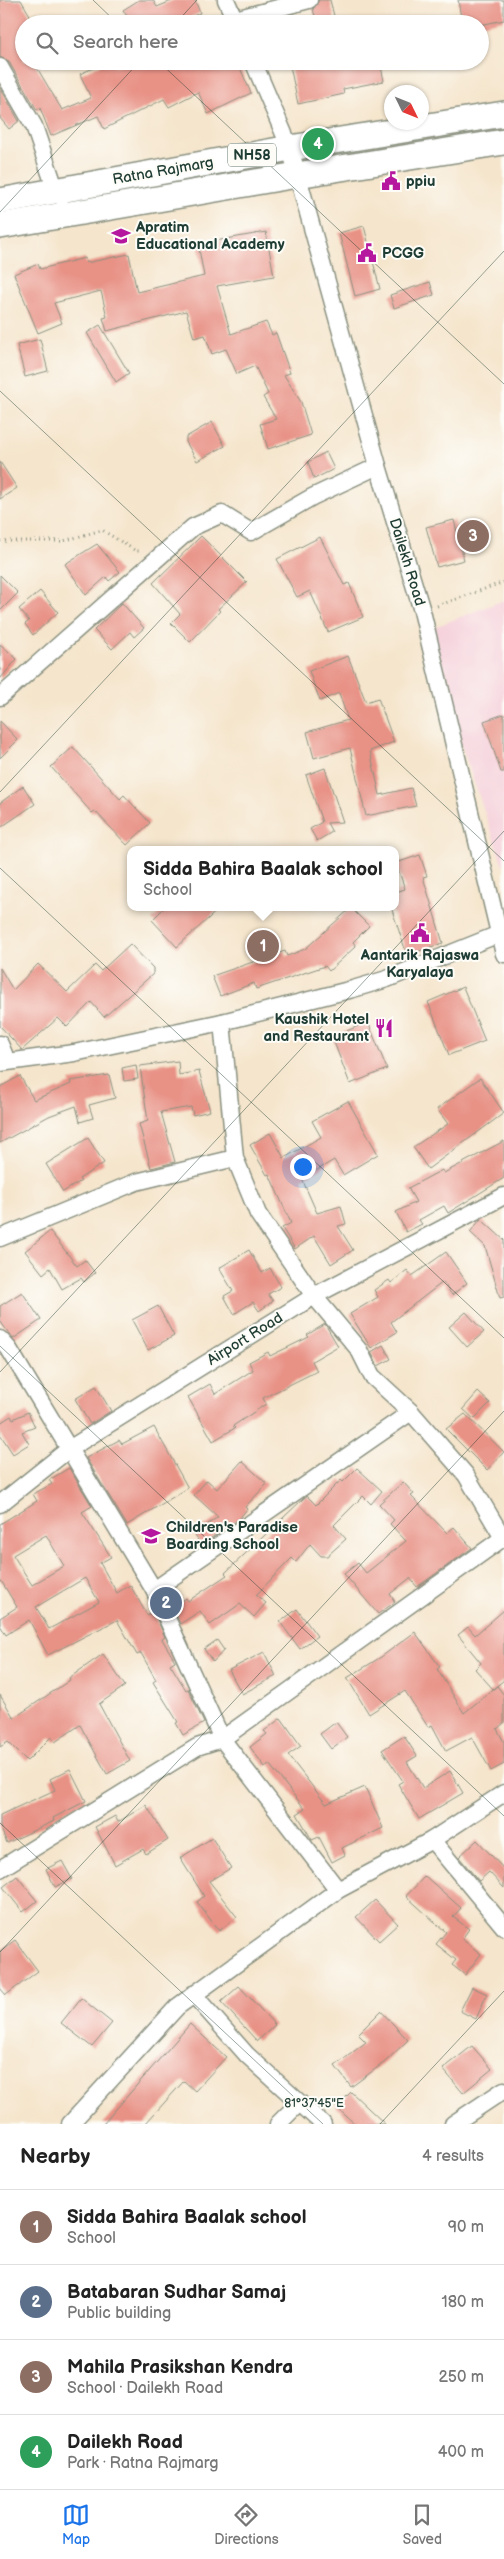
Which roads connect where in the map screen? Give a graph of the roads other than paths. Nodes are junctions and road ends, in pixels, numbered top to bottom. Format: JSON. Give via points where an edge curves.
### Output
{"nodes":[{"id":1,"x":226,"y":0,"type":"edge"},
{"id":2,"x":309,"y":0,"type":"edge"},
{"id":3,"x":233,"y":15,"type":"edge"},
{"id":4,"x":259,"y":15,"type":"edge"},
{"id":5,"x":0,"y":67,"type":"edge"},
{"id":6,"x":257,"y":70,"type":"edge"},
{"id":7,"x":504,"y":114,"type":"edge"},
{"id":8,"x":504,"y":142,"type":"edge"},
{"id":9,"x":290,"y":148,"type":"junction"},
{"id":10,"x":296,"y":175,"type":"junction"},
{"id":11,"x":56,"y":191,"type":"junction"},
{"id":12,"x":0,"y":201,"type":"edge"},
{"id":13,"x":73,"y":213,"type":"junction"},
{"id":14,"x":0,"y":226,"type":"edge"},
{"id":15,"x":378,"y":466,"type":"junction"},
{"id":16,"x":0,"y":697,"type":"edge"},
{"id":17,"x":501,"y":933,"type":"edge"},
{"id":18,"x":504,"y":954,"type":"edge"},
{"id":19,"x":222,"y":1022,"type":"junction"},
{"id":20,"x":0,"y":1044,"type":"edge"},
{"id":21,"x":4,"y":1062,"type":"edge"},
{"id":22,"x":235,"y":1158,"type":"junction"},
{"id":23,"x":504,"y":1196,"type":"edge"},
{"id":24,"x":0,"y":1238,"type":"edge"},
{"id":25,"x":314,"y":1296,"type":"junction"},
{"id":26,"x":0,"y":1339,"type":"edge"},
{"id":27,"x":411,"y":1412,"type":"junction"},
{"id":28,"x":70,"y":1449,"type":"junction"},
{"id":29,"x":0,"y":1504,"type":"edge"},
{"id":30,"x":154,"y":1590,"type":"junction"},
{"id":31,"x":222,"y":1740,"type":"junction"},
{"id":32,"x":504,"y":1793,"type":"edge"},
{"id":33,"x":432,"y":1840,"type":"junction"},
{"id":34,"x":2,"y":1864,"type":"edge"},
{"id":35,"x":338,"y":1890,"type":"junction"},
{"id":36,"x":504,"y":1927,"type":"edge"},
{"id":37,"x":193,"y":1994,"type":"junction"},
{"id":38,"x":504,"y":2090,"type":"edge"},
{"id":39,"x":298,"y":2104,"type":"junction"},
{"id":40,"x":70,"y":2124,"type":"edge"},
{"id":41,"x":278,"y":2124,"type":"edge"},
{"id":42,"x":323,"y":2124,"type":"edge"},
{"id":43,"x":454,"y":2124,"type":"edge"}],
"edges":[{"from":1,"to":3,"type":"street"},
{"from":2,"to":4,"type":"street"},
{"from":5,"to":11,"type":"street","via":[[34,126]]},
{"from":6,"to":9,"type":"street","name":"Dailekh Road"},
{"from":7,"to":9,"type":"main road","name":"Ratna Rajmarg","number":"NH58"},
{"from":8,"to":10,"type":"main road","name":"Ratna Rajmarg","number":"NH58"},
{"from":9,"to":10,"type":"street","name":"Dailekh Road"},
{"from":9,"to":11,"type":"main road","name":"Ratna Rajmarg","number":"NH58"},
{"from":10,"to":13,"type":"main road","name":"Ratna Rajmarg","number":"NH58"},
{"from":10,"to":15,"type":"street","name":"Dailekh Road"},
{"from":11,"to":12,"type":"main road","name":"Ratna Rajmarg","number":"NH58"},
{"from":11,"to":13,"type":"street"},
{"from":13,"to":14,"type":"main road","name":"Ratna Rajmarg","number":"NH58"},
{"from":15,"to":16,"type":"street","via":[[312,497],[250,532],[222,514],[194,527]]},
{"from":15,"to":17,"type":"street","name":"Dailekh Road","via":[[422,611]]},
{"from":17,"to":18,"type":"street","name":"Dailekh Road"},
{"from":17,"to":19,"type":"street","via":[[388,979]]},
{"from":19,"to":21,"type":"street","via":[[74,1052]]},
{"from":19,"to":22,"type":"street"},
{"from":20,"to":21,"type":"street"},
{"from":22,"to":24,"type":"street","via":[[136,1182]]},
{"from":22,"to":25,"type":"street","via":[[258,1214]]},
{"from":23,"to":25,"type":"street","name":"Airport Road"},
{"from":25,"to":27,"type":"street","via":[[359,1350],[372,1376]]},
{"from":25,"to":28,"type":"street","name":"Airport Road"},
{"from":26,"to":28,"type":"street"},
{"from":27,"to":30,"type":"street"},
{"from":27,"to":31,"type":"street","via":[[466,1475],[504,1538]]},
{"from":28,"to":29,"type":"street","name":"Airport Road"},
{"from":28,"to":30,"type":"street"},
{"from":30,"to":31,"type":"street"},
{"from":31,"to":34,"type":"street","via":[[197,1747]]},
{"from":31,"to":35,"type":"street"},
{"from":32,"to":33,"type":"street"},
{"from":33,"to":35,"type":"street"},
{"from":33,"to":36,"type":"street"},
{"from":35,"to":37,"type":"street"},
{"from":37,"to":39,"type":"street","via":[[247,2055]]},
{"from":37,"to":40,"type":"street","via":[[177,2007]]},
{"from":38,"to":43,"type":"street"},
{"from":39,"to":41,"type":"street"},
{"from":39,"to":42,"type":"street"}]}
